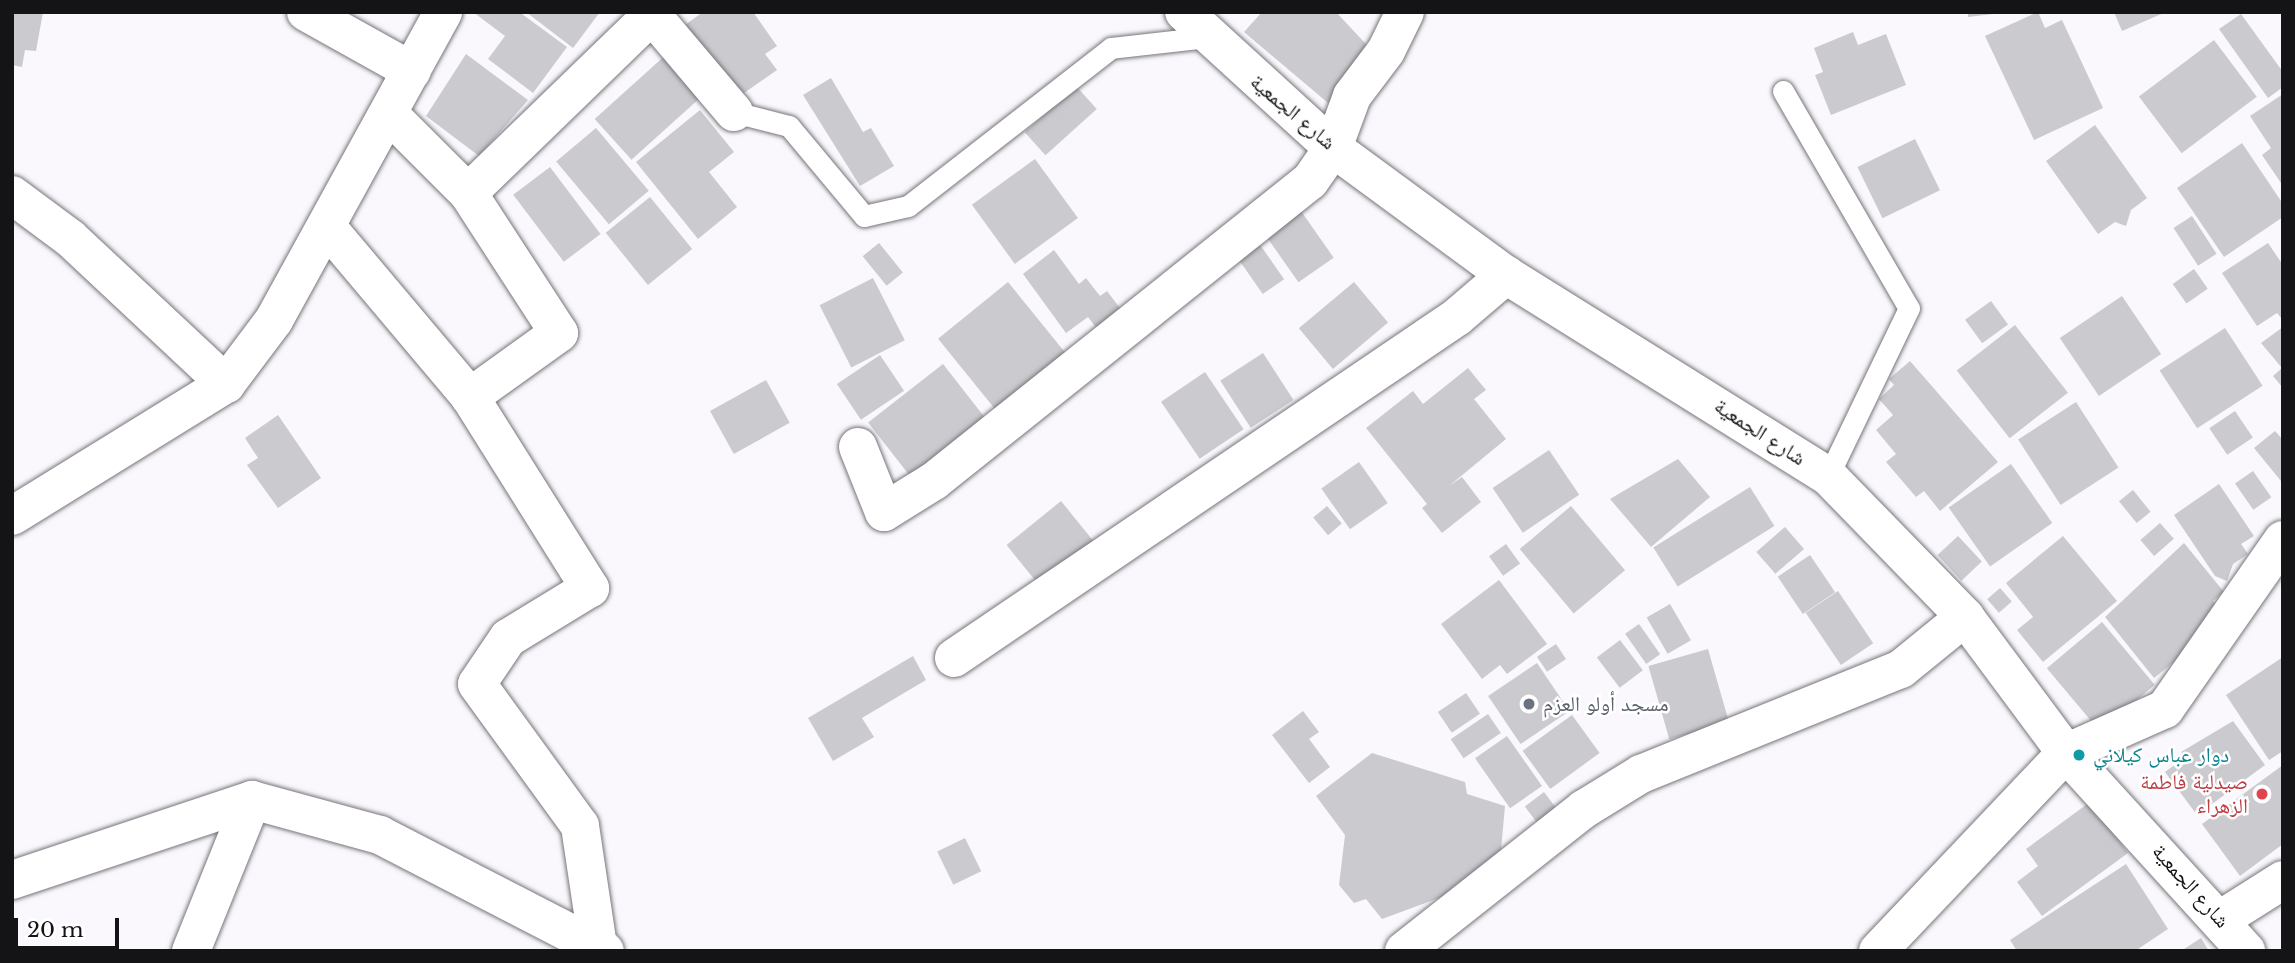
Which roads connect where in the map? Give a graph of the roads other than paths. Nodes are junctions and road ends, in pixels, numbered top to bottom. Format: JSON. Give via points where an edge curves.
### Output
{"nodes":[{"id":1,"x":306,"y":12,"type":"edge"},
{"id":2,"x":443,"y":12,"type":"edge"},
{"id":3,"x":1405,"y":12,"type":"edge"},
{"id":4,"x":1203,"y":20,"type":"edge"},
{"id":5,"x":412,"y":71,"type":"junction"},
{"id":6,"x":1783,"y":91,"type":"dead end"},
{"id":7,"x":734,"y":113,"type":"joint"},
{"id":8,"x":390,"y":115,"type":"junction"},
{"id":9,"x":1333,"y":148,"type":"junction"},
{"id":10,"x":468,"y":193,"type":"junction"},
{"id":11,"x":12,"y":195,"type":"edge"},
{"id":12,"x":327,"y":227,"type":"junction"},
{"id":13,"x":1506,"y":275,"type":"junction"},
{"id":14,"x":226,"y":384,"type":"junction"},
{"id":15,"x":470,"y":397,"type":"junction"},
{"id":16,"x":858,"y":447,"type":"dead end"},
{"id":17,"x":1828,"y":476,"type":"junction"},
{"id":18,"x":12,"y":516,"type":"edge"},
{"id":19,"x":2283,"y":540,"type":"edge"},
{"id":20,"x":1965,"y":617,"type":"junction"},
{"id":21,"x":954,"y":659,"type":"dead end"},
{"id":22,"x":2066,"y":752,"type":"junction"},
{"id":23,"x":252,"y":800,"type":"junction"},
{"id":24,"x":12,"y":880,"type":"edge"},
{"id":25,"x":2283,"y":880,"type":"edge"},
{"id":26,"x":2223,"y":918,"type":"junction"},
{"id":27,"x":602,"y":949,"type":"edge"},
{"id":28,"x":191,"y":951,"type":"edge"},
{"id":29,"x":1404,"y":951,"type":"edge"},
{"id":30,"x":1878,"y":951,"type":"edge"},
{"id":31,"x":2246,"y":951,"type":"edge"}],
"edges":[{"from":1,"to":5,"type":"street"},
{"from":2,"to":5,"type":"street"},
{"from":3,"to":9,"type":"street","via":[[1386,51],[1352,96]]},
{"from":4,"to":7,"type":"lane","via":[[1111,48],[908,206],[864,216],[789,126]]},
{"from":4,"to":9,"type":"street","name":"شارع الجمعية"},
{"from":5,"to":8,"type":"street"},
{"from":6,"to":17,"type":"lane","via":[[1909,308]]},
{"from":7,"to":10,"type":"street","via":[[652,15]]},
{"from":8,"to":10,"type":"street"},
{"from":8,"to":12,"type":"street"},
{"from":9,"to":13,"type":"street","name":"شارع الجمعية"},
{"from":9,"to":16,"type":"street","via":[[1310,181],[934,481],[884,512]]},
{"from":10,"to":15,"type":"street","via":[[559,333]]},
{"from":11,"to":14,"type":"street","via":[[70,238]]},
{"from":12,"to":14,"type":"street","via":[[274,320]]},
{"from":12,"to":15,"type":"street"},
{"from":13,"to":17,"type":"street","name":"شارع الجمعية"},
{"from":13,"to":21,"type":"street","via":[[1457,317]]},
{"from":14,"to":18,"type":"street"},
{"from":15,"to":27,"type":"street","via":[[590,588],[509,638],[477,684],[580,826]]},
{"from":17,"to":20,"type":"street","name":"شارع الجمعية"},
{"from":19,"to":22,"type":"street","via":[[2165,709]]},
{"from":20,"to":22,"type":"street","name":"شارع الجمعية"},
{"from":20,"to":29,"type":"street","via":[[1900,668],[1641,774],[1584,808]]},
{"from":22,"to":26,"type":"street","name":"شارع الجمعية"},
{"from":22,"to":30,"type":"street"},
{"from":23,"to":24,"type":"street"},
{"from":23,"to":27,"type":"street","via":[[380,835]]},
{"from":23,"to":28,"type":"street"},
{"from":25,"to":26,"type":"street"},
{"from":26,"to":31,"type":"street","name":"شارع الجمعية"}]}
